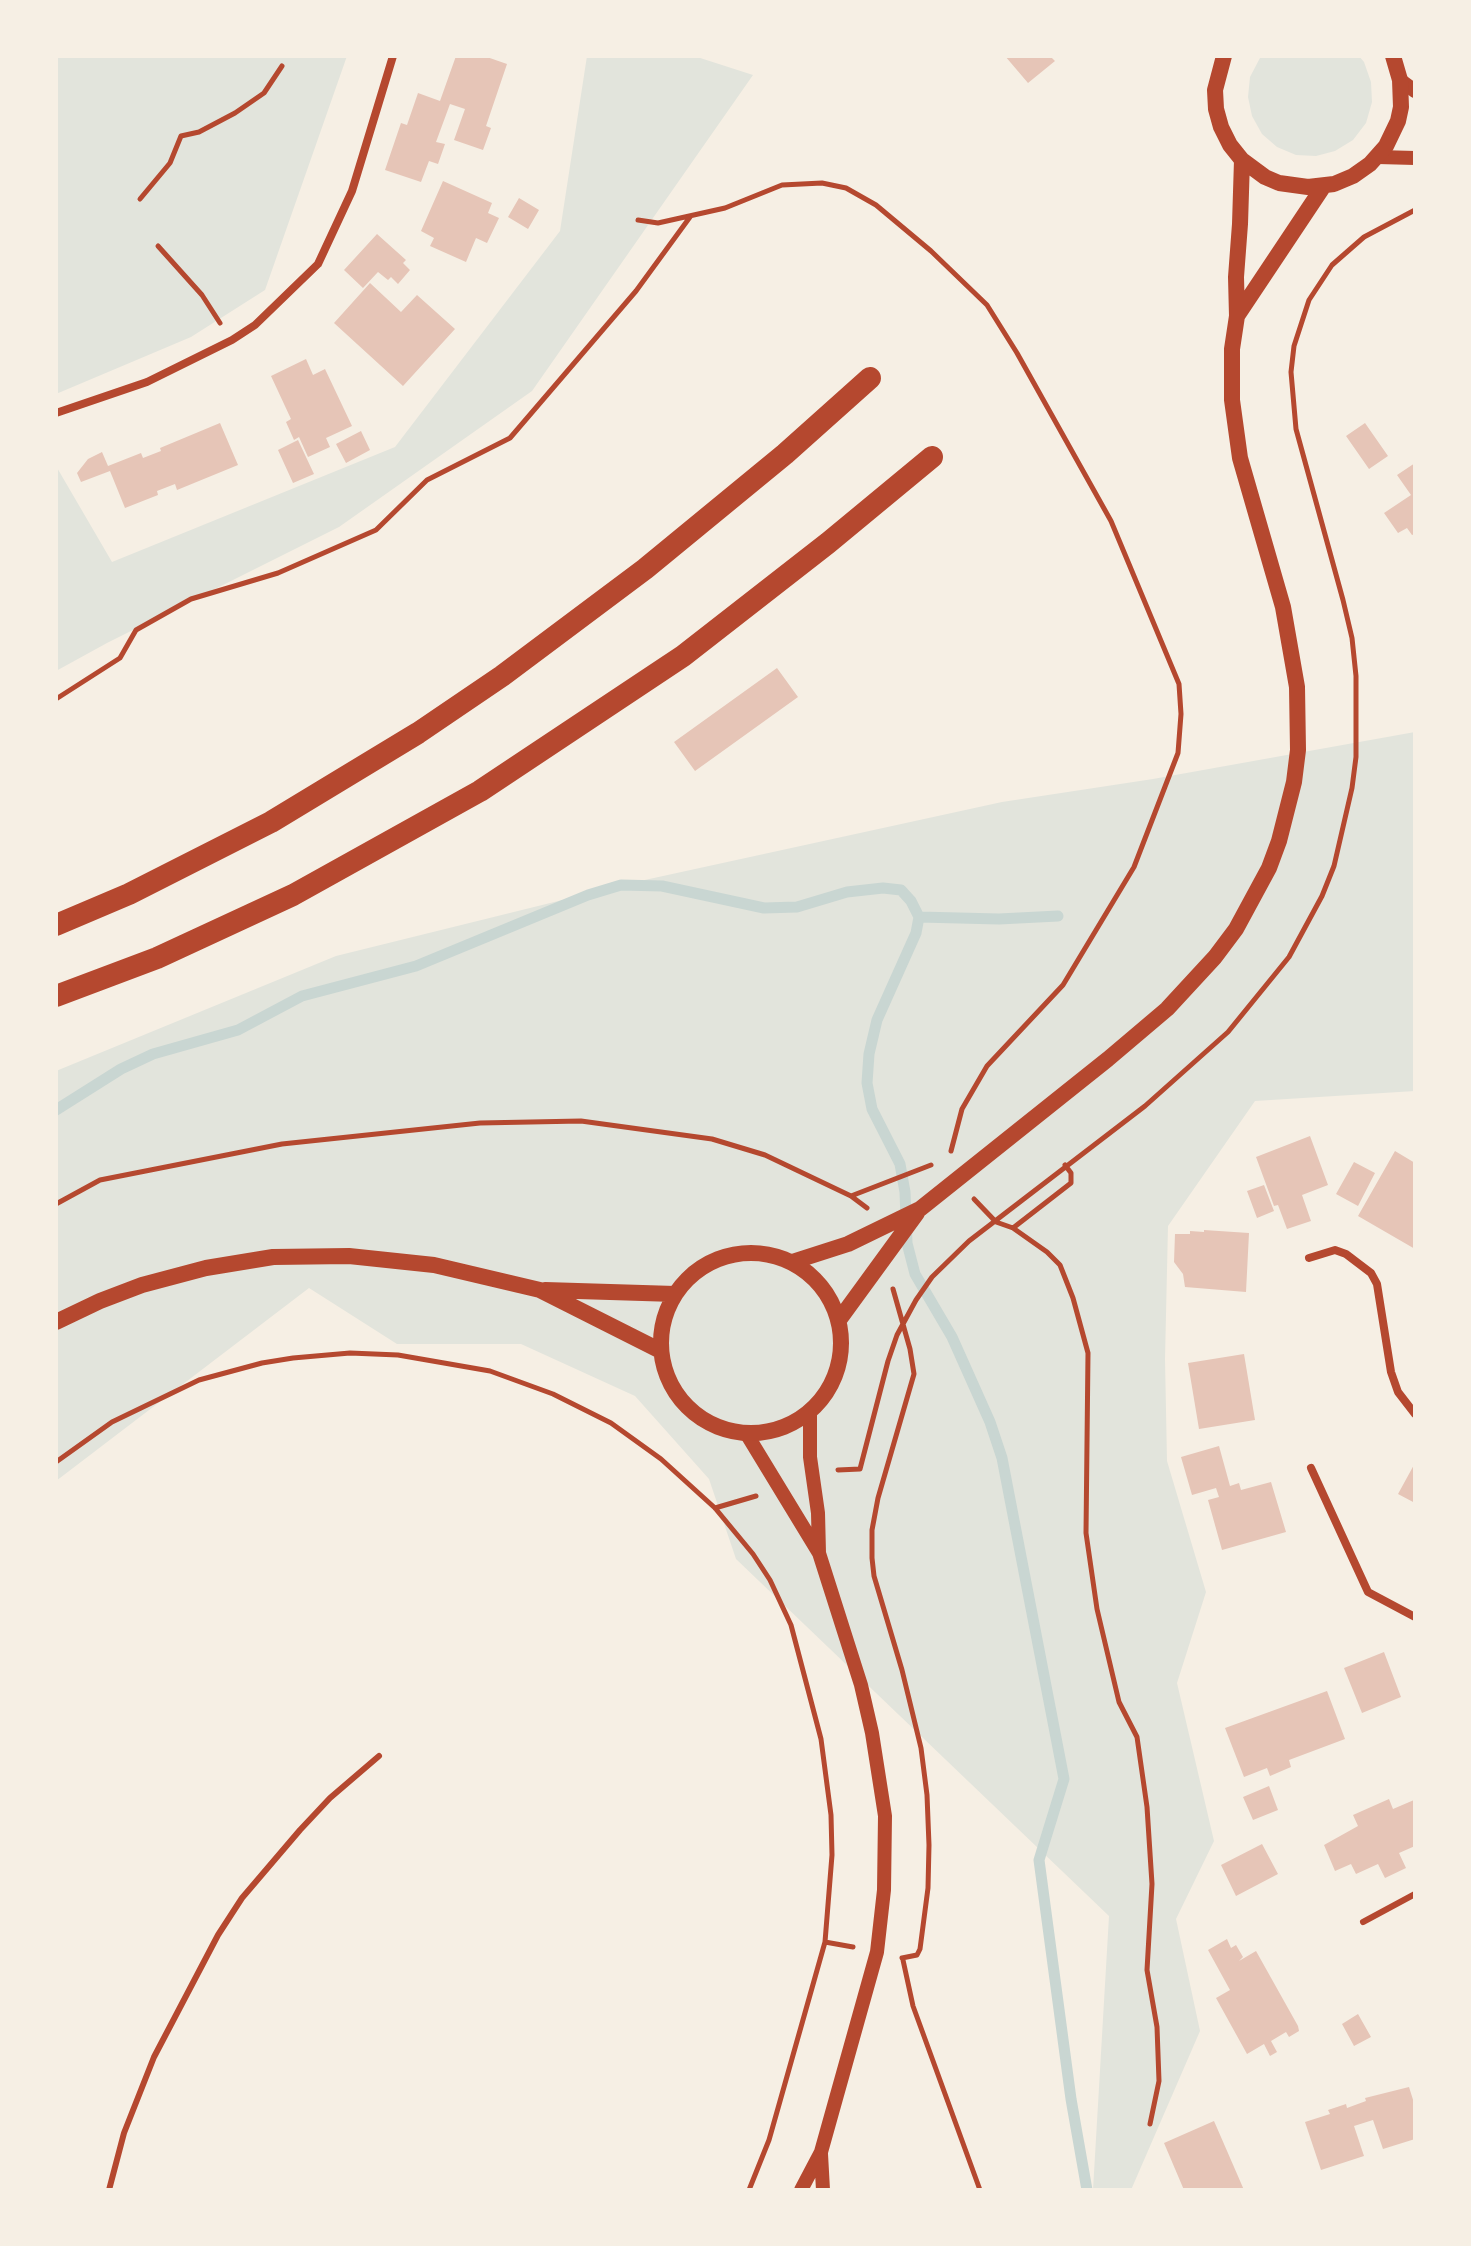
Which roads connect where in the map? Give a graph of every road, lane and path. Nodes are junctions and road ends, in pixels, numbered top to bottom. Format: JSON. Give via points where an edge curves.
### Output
{"nodes":[{"id":1,"x":393,"y":56,"type":"edge"},
{"id":2,"x":1224,"y":56,"type":"edge"},
{"id":3,"x":1393,"y":56,"type":"edge"},
{"id":4,"x":282,"y":66,"type":"dead end"},
{"id":5,"x":1400,"y":80,"type":"junction"},
{"id":6,"x":1415,"y":91,"type":"edge"},
{"id":7,"x":1378,"y":157,"type":"junction"},
{"id":8,"x":1415,"y":158,"type":"edge"},
{"id":9,"x":1242,"y":160,"type":"junction"},
{"id":10,"x":1323,"y":187,"type":"junction"},
{"id":11,"x":140,"y":199,"type":"dead end"},
{"id":12,"x":691,"y":216,"type":"junction"},
{"id":13,"x":638,"y":220,"type":"dead end"},
{"id":14,"x":158,"y":246,"type":"dead end"},
{"id":15,"x":1237,"y":316,"type":"junction"},
{"id":16,"x":232,"y":340,"type":"junction"},
{"id":17,"x":870,"y":378,"type":"dead end"},
{"id":18,"x":56,"y":413,"type":"edge"},
{"id":19,"x":932,"y":457,"type":"dead end"},
{"id":20,"x":56,"y":699,"type":"edge"},
{"id":21,"x":56,"y":925,"type":"edge"},
{"id":22,"x":56,"y":996,"type":"edge"},
{"id":23,"x":951,"y":1158,"type":"dead end"},
{"id":24,"x":1065,"y":1165,"type":"dead end"},
{"id":25,"x":919,"y":1169,"type":"dead end"},
{"id":26,"x":1058,"y":1171,"type":"dead end"},
{"id":27,"x":851,"y":1196,"type":"junction"},
{"id":28,"x":973,"y":1197,"type":"dead end"},
{"id":29,"x":56,"y":1204,"type":"edge"},
{"id":30,"x":920,"y":1209,"type":"junction"},
{"id":31,"x":870,"y":1214,"type":"dead end"},
{"id":32,"x":1013,"y":1228,"type":"junction"},
{"id":33,"x":1309,"y":1258,"type":"dead end"},
{"id":34,"x":792,"y":1262,"type":"junction"},
{"id":35,"x":893,"y":1287,"type":"dead end"},
{"id":36,"x":540,"y":1290,"type":"junction"},
{"id":37,"x":675,"y":1294,"type":"junction"},
{"id":38,"x":839,"y":1320,"type":"junction"},
{"id":39,"x":56,"y":1322,"type":"edge"},
{"id":40,"x":661,"y":1351,"type":"junction"},
{"id":41,"x":810,"y":1412,"type":"junction"},
{"id":42,"x":1415,"y":1414,"type":"edge"},
{"id":43,"x":746,"y":1433,"type":"junction"},
{"id":44,"x":56,"y":1462,"type":"edge"},
{"id":45,"x":1311,"y":1468,"type":"dead end"},
{"id":46,"x":828,"y":1471,"type":"dead end"},
{"id":47,"x":764,"y":1493,"type":"dead end"},
{"id":48,"x":715,"y":1508,"type":"junction"},
{"id":49,"x":819,"y":1553,"type":"junction"},
{"id":50,"x":1415,"y":1617,"type":"edge"},
{"id":51,"x":379,"y":1756,"type":"dead end"},
{"id":52,"x":1415,"y":1894,"type":"edge"},
{"id":53,"x":1363,"y":1922,"type":"dead end"},
{"id":54,"x":1150,"y":2124,"type":"dead end"},
{"id":55,"x":821,"y":2152,"type":"junction"},
{"id":56,"x":109,"y":2190,"type":"edge"},
{"id":57,"x":749,"y":2190,"type":"edge"},
{"id":58,"x":801,"y":2190,"type":"edge"},
{"id":59,"x":823,"y":2190,"type":"edge"},
{"id":60,"x":980,"y":2190,"type":"edge"}],
"edges":[{"from":1,"to":16,"type":"street","via":[[352,191],[318,264]]},
{"from":2,"to":9,"type":"main road","via":[[1216,109]]},
{"from":3,"to":5,"type":"main road"},
{"from":4,"to":11,"type":"path","via":[[264,93],[199,132],[181,136],[170,163]]},
{"from":5,"to":6,"type":"street"},
{"from":5,"to":7,"type":"main road","via":[[1398,121]]},
{"from":7,"to":8,"type":"street"},
{"from":7,"to":10,"type":"main road","via":[[1353,176]]},
{"from":9,"to":10,"type":"main road","via":[[1279,183]]},
{"from":9,"to":15,"type":"main road"},
{"from":10,"to":15,"type":"main road"},
{"from":12,"to":13,"type":"path","via":[[658,223]]},
{"from":12,"to":20,"type":"path","via":[[636,291],[510,438],[427,480],[376,530],[278,573],[191,599],[136,630],[120,658]]},
{"from":12,"to":23,"type":"path","via":[[782,185],[846,188],[876,205],[960,278],[987,305],[1017,353],[1111,521],[1179,684],[1178,753],[1134,867],[1063,985],[987,1066],[962,1109]]},
{"from":14,"to":16,"type":"path","via":[[202,295]]},
{"from":15,"to":30,"type":"main road","via":[[1231,373],[1235,426],[1283,607],[1297,687],[1298,750],[1279,841],[1236,929],[1167,1009]]},
{"from":16,"to":18,"type":"street","via":[[147,382]]},
{"from":17,"to":21,"type":"highway","via":[[645,569],[418,733],[271,822]]},
{"from":19,"to":22,"type":"highway","via":[[683,656],[480,791],[293,895],[157,958]]},
{"from":24,"to":32,"type":"path","via":[[1071,1183]]},
{"from":25,"to":27,"type":"path"},
{"from":26,"to":46,"type":"path","via":[[948,1259],[906,1316],[888,1361],[860,1469]]},
{"from":27,"to":29,"type":"path","via":[[765,1155],[712,1139],[581,1121],[480,1123],[282,1144],[100,1180]]},
{"from":27,"to":31,"type":"path"},
{"from":28,"to":32,"type":"path","via":[[996,1222]]},
{"from":30,"to":34,"type":"main road","via":[[871,1234]]},
{"from":30,"to":38,"type":"main road"},
{"from":32,"to":54,"type":"path","via":[[1060,1265],[1088,1353],[1086,1533],[1097,1609],[1119,1702],[1137,1737],[1147,1807],[1152,1884],[1147,1970],[1159,2081]]},
{"from":33,"to":42,"type":"street","via":[[1335,1250],[1371,1273],[1391,1372]]},
{"from":34,"to":37,"type":"main road","via":[[761,1253],[728,1255],[698,1269]]},
{"from":34,"to":38,"type":"main road","via":[[822,1286]]},
{"from":35,"to":60,"type":"path","via":[[914,1374],[878,1498],[872,1558],[921,1748],[929,1845],[920,1949],[903,1959],[913,2006]]},
{"from":36,"to":37,"type":"main road"},
{"from":36,"to":39,"type":"main road","via":[[434,1265],[287,1256],[206,1268],[142,1285]]},
{"from":36,"to":40,"type":"main road"},
{"from":37,"to":40,"type":"main road"},
{"from":38,"to":41,"type":"main road","via":[[838,1370]]},
{"from":40,"to":43,"type":"main road","via":[[672,1385],[689,1407],[710,1423]]},
{"from":41,"to":43,"type":"main road","via":[[780,1429]]},
{"from":41,"to":49,"type":"street"},
{"from":43,"to":49,"type":"street"},
{"from":44,"to":48,"type":"path","via":[[112,1422],[199,1380],[293,1358],[398,1355],[490,1371],[553,1394],[611,1423]]},
{"from":45,"to":50,"type":"street","via":[[1368,1592]]},
{"from":47,"to":48,"type":"path"},
{"from":48,"to":57,"type":"path","via":[[770,1580],[791,1625],[821,1739],[831,1815],[825,1942],[769,2140]]},
{"from":49,"to":55,"type":"street","via":[[872,1733],[886,1852],[877,1952]]},
{"from":51,"to":56,"type":"lane","via":[[291,1840],[218,1935],[154,2057],[124,2133]]},
{"from":52,"to":53,"type":"lane"},
{"from":55,"to":58,"type":"street"},
{"from":55,"to":59,"type":"street"}]}
